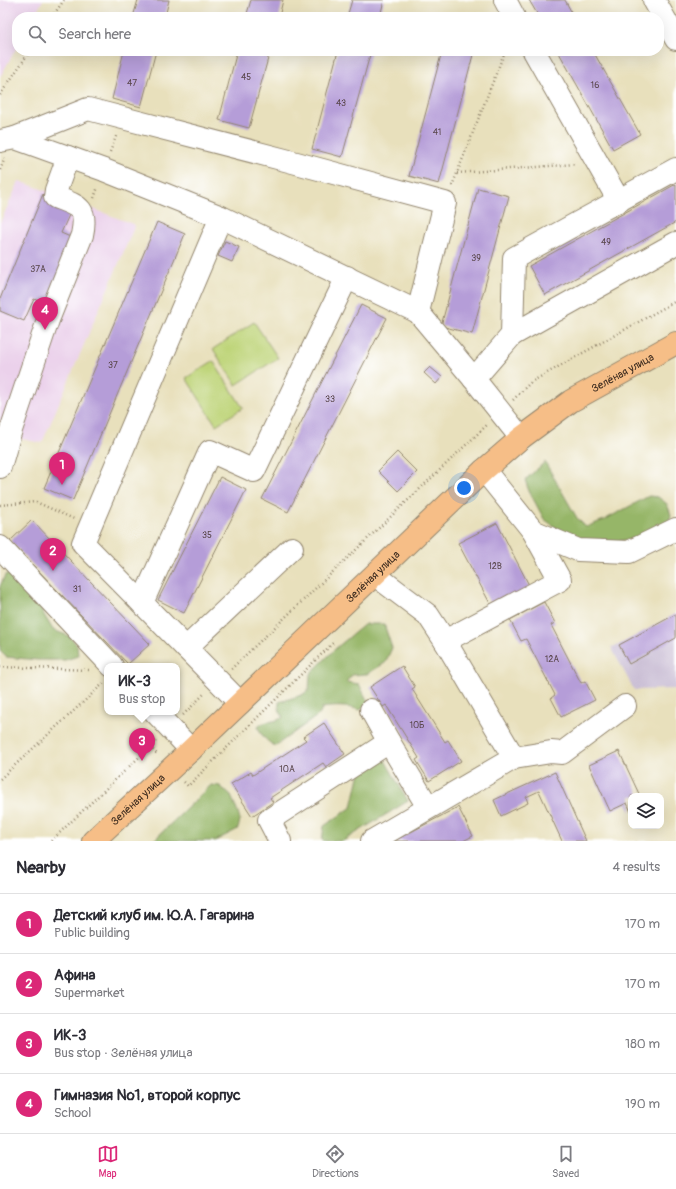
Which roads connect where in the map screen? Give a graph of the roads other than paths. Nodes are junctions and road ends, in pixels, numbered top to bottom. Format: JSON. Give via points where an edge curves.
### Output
{"nodes":[{"id":1,"x":505,"y":0,"type":"edge"},
{"id":2,"x":654,"y":0,"type":"edge"},
{"id":3,"x":511,"y":12,"type":"edge"},
{"id":4,"x":661,"y":12,"type":"edge"},
{"id":5,"x":664,"y":18,"type":"edge"},
{"id":6,"x":676,"y":39,"type":"edge"},
{"id":7,"x":537,"y":56,"type":"edge"},
{"id":8,"x":8,"y":140,"type":"edge"},
{"id":9,"x":68,"y":157,"type":"junction"},
{"id":10,"x":676,"y":169,"type":"edge"},
{"id":11,"x":619,"y":201,"type":"junction"},
{"id":12,"x":221,"y":217,"type":"junction"},
{"id":13,"x":676,"y":243,"type":"edge"},
{"id":14,"x":347,"y":277,"type":"junction"},
{"id":15,"x":418,"y":312,"type":"junction"},
{"id":16,"x":512,"y":334,"type":"junction"},
{"id":17,"x":676,"y":343,"type":"edge"},
{"id":18,"x":474,"y":379,"type":"junction"},
{"id":19,"x":521,"y":438,"type":"junction"},
{"id":20,"x":0,"y":467,"type":"edge"},
{"id":21,"x":484,"y":470,"type":"junction"},
{"id":22,"x":676,"y":529,"type":"edge"},
{"id":23,"x":534,"y":531,"type":"junction"},
{"id":24,"x":0,"y":547,"type":"edge"},
{"id":25,"x":292,"y":548,"type":"dead end"},
{"id":26,"x":375,"y":575,"type":"junction"},
{"id":27,"x":142,"y":603,"type":"junction"},
{"id":28,"x":445,"y":640,"type":"junction"},
{"id":29,"x":186,"y":648,"type":"junction"},
{"id":30,"x":102,"y":668,"type":"edge"},
{"id":31,"x":240,"y":703,"type":"junction"},
{"id":32,"x":625,"y":706,"type":"dead end"},
{"id":33,"x":370,"y":710,"type":"dead end"},
{"id":34,"x":162,"y":720,"type":"edge"},
{"id":35,"x":389,"y":742,"type":"junction"},
{"id":36,"x":191,"y":750,"type":"junction"},
{"id":37,"x":514,"y":758,"type":"junction"},
{"id":38,"x":428,"y":807,"type":"junction"},
{"id":39,"x":94,"y":841,"type":"edge"},
{"id":40,"x":280,"y":841,"type":"edge"},
{"id":41,"x":372,"y":841,"type":"edge"}],
"edges":[{"from":1,"to":3,"type":"street"},
{"from":2,"to":4,"type":"street"},
{"from":5,"to":6,"type":"street"},
{"from":7,"to":11,"type":"street"},
{"from":8,"to":9,"type":"street"},
{"from":8,"to":15,"type":"street","via":[[88,109],[445,203]]},
{"from":9,"to":12,"type":"street"},
{"from":9,"to":20,"type":"street","via":[[55,197],[81,210],[85,225],[48,320]]},
{"from":10,"to":11,"type":"street"},
{"from":11,"to":16,"type":"street","via":[[514,258]]},
{"from":12,"to":14,"type":"street"},
{"from":12,"to":27,"type":"street","via":[[83,543]]},
{"from":13,"to":16,"type":"street"},
{"from":14,"to":15,"type":"street"},
{"from":14,"to":27,"type":"street","via":[[254,471],[210,451]]},
{"from":15,"to":18,"type":"street"},
{"from":16,"to":18,"type":"street"},
{"from":17,"to":19,"type":"main road","name":"Зелёная улица","via":[[572,401]]},
{"from":18,"to":19,"type":"street"},
{"from":19,"to":21,"type":"main road","name":"Зелёная улица"},
{"from":21,"to":23,"type":"street"},
{"from":21,"to":26,"type":"main road","name":"Зелёная улица"},
{"from":22,"to":23,"type":"street","via":[[628,552],[578,550]]},
{"from":23,"to":28,"type":"street","via":[[560,580]]},
{"from":24,"to":30,"type":"street"},
{"from":25,"to":29,"type":"street"},
{"from":26,"to":28,"type":"street","via":[[428,615]]},
{"from":26,"to":31,"type":"main road","name":"Зелёная улица"},
{"from":27,"to":29,"type":"street"},
{"from":28,"to":37,"type":"street"},
{"from":29,"to":31,"type":"street"},
{"from":31,"to":36,"type":"main road","name":"Зелёная улица"},
{"from":32,"to":37,"type":"street","via":[[562,753],[551,752]]},
{"from":33,"to":35,"type":"street"},
{"from":34,"to":36,"type":"street"},
{"from":35,"to":38,"type":"street"},
{"from":35,"to":40,"type":"street","via":[[269,820]]},
{"from":36,"to":39,"type":"main road","name":"Зелёная улица"},
{"from":37,"to":38,"type":"street"},
{"from":38,"to":41,"type":"street"}]}
